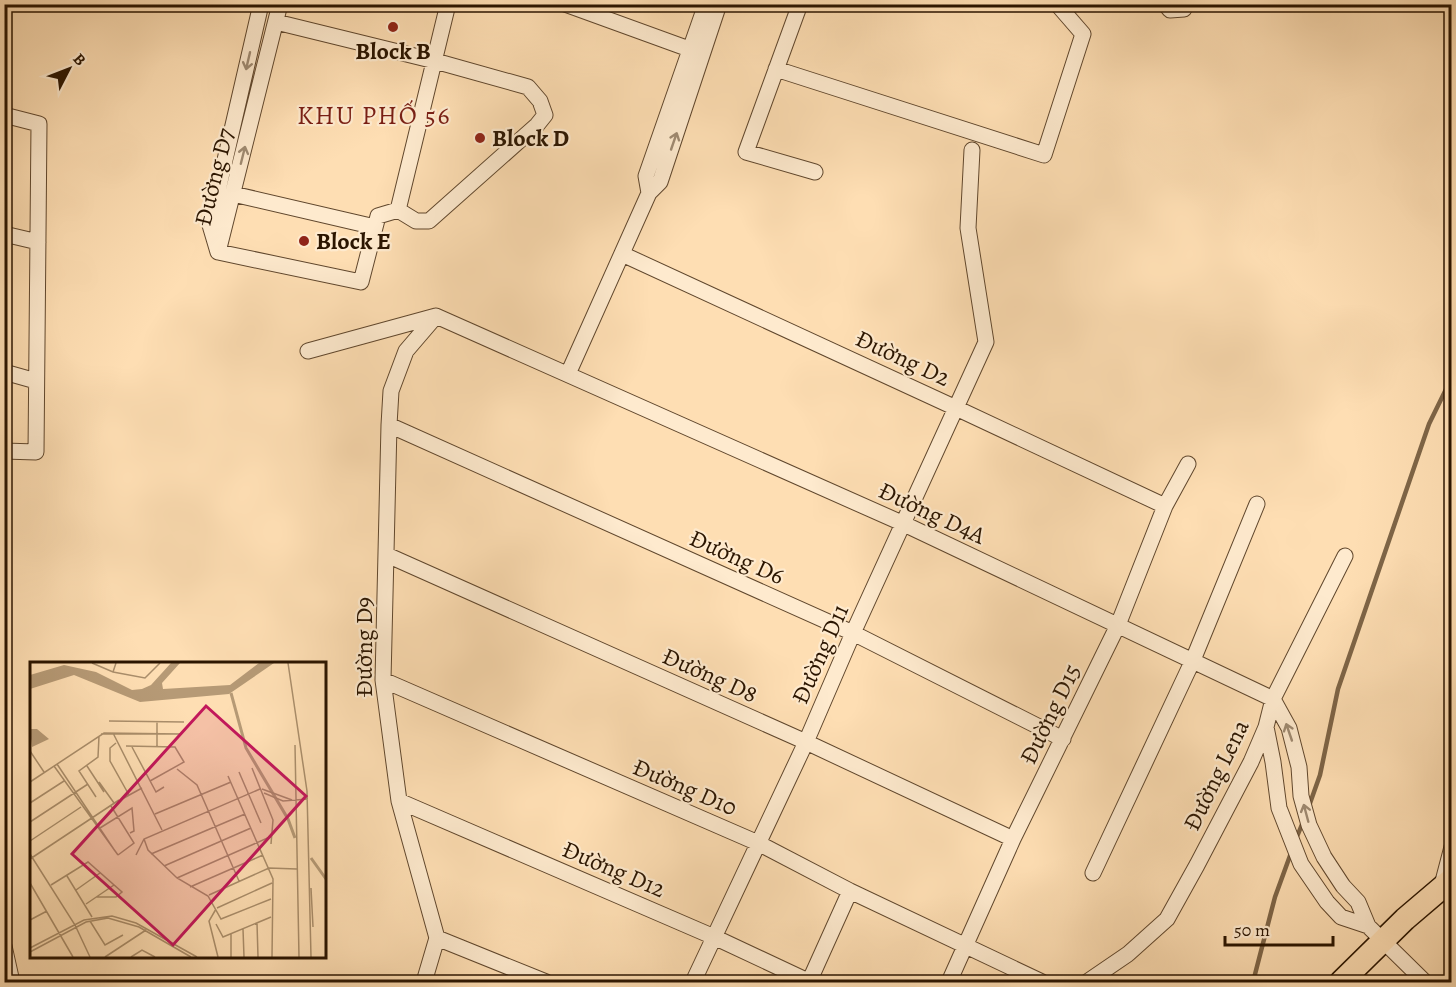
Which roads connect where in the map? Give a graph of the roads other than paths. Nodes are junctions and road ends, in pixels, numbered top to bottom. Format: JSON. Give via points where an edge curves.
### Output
{"nodes":[{"id":1,"x":261,"y":4,"type":"edge"},
{"id":2,"x":280,"y":4,"type":"edge"},
{"id":3,"x":448,"y":4,"type":"edge"},
{"id":4,"x":565,"y":4,"type":"edge"},
{"id":5,"x":706,"y":4,"type":"edge"},
{"id":6,"x":719,"y":4,"type":"edge"},
{"id":7,"x":800,"y":4,"type":"edge"},
{"id":8,"x":1057,"y":4,"type":"edge"},
{"id":9,"x":1165,"y":4,"type":"edge"},
{"id":10,"x":1184,"y":4,"type":"edge"},
{"id":11,"x":602,"y":11,"type":"edge"},
{"id":12,"x":276,"y":22,"type":"junction"},
{"id":13,"x":697,"y":52,"type":"junction"},
{"id":14,"x":435,"y":61,"type":"junction"},
{"id":15,"x":776,"y":69,"type":"junction"},
{"id":16,"x":4,"y":115,"type":"edge"},
{"id":17,"x":972,"y":150,"type":"dead end"},
{"id":18,"x":815,"y":172,"type":"dead end"},
{"id":19,"x":233,"y":194,"type":"junction"},
{"id":20,"x":398,"y":210,"type":"junction"},
{"id":21,"x":375,"y":227,"type":"junction"},
{"id":22,"x":4,"y":234,"type":"edge"},
{"id":23,"x":38,"y":242,"type":"junction"},
{"id":24,"x":218,"y":252,"type":"junction"},
{"id":25,"x":622,"y":254,"type":"junction"},
{"id":26,"x":436,"y":316,"type":"junction"},
{"id":27,"x":309,"y":351,"type":"dead end"},
{"id":28,"x":4,"y":372,"type":"edge"},
{"id":29,"x":568,"y":374,"type":"junction"},
{"id":30,"x":36,"y":381,"type":"junction"},
{"id":31,"x":956,"y":408,"type":"junction"},
{"id":32,"x":389,"y":425,"type":"junction"},
{"id":33,"x":4,"y":451,"type":"edge"},
{"id":34,"x":1188,"y":464,"type":"dead end"},
{"id":35,"x":1257,"y":504,"type":"dead end"},
{"id":36,"x":1165,"y":506,"type":"junction"},
{"id":37,"x":904,"y":524,"type":"junction"},
{"id":38,"x":387,"y":555,"type":"junction"},
{"id":39,"x":1345,"y":556,"type":"dead end"},
{"id":40,"x":1118,"y":625,"type":"junction"},
{"id":41,"x":853,"y":633,"type":"junction"},
{"id":42,"x":1193,"y":660,"type":"junction"},
{"id":43,"x":383,"y":681,"type":"junction"},
{"id":44,"x":1273,"y":699,"type":"junction"},
{"id":45,"x":1266,"y":727,"type":"junction"},
{"id":46,"x":1063,"y":739,"type":"junction"},
{"id":47,"x":806,"y":742,"type":"junction"},
{"id":48,"x":399,"y":801,"type":"junction"},
{"id":49,"x":1013,"y":839,"type":"junction"},
{"id":50,"x":758,"y":843,"type":"junction"},
{"id":51,"x":1452,"y":847,"type":"edge"},
{"id":52,"x":1093,"y":873,"type":"dead end"},
{"id":53,"x":1446,"y":884,"type":"edge"},
{"id":54,"x":1343,"y":886,"type":"junction"},
{"id":55,"x":850,"y":891,"type":"junction"},
{"id":56,"x":1327,"y":902,"type":"junction"},
{"id":57,"x":1376,"y":933,"type":"junction"},
{"id":58,"x":714,"y":937,"type":"junction"},
{"id":59,"x":437,"y":938,"type":"junction"},
{"id":60,"x":4,"y":946,"type":"edge"},
{"id":61,"x":964,"y":946,"type":"junction"},
{"id":62,"x":12,"y":982,"type":"edge"},
{"id":63,"x":424,"y":982,"type":"edge"},
{"id":64,"x":546,"y":982,"type":"edge"},
{"id":65,"x":693,"y":982,"type":"edge"},
{"id":66,"x":809,"y":982,"type":"edge"},
{"id":67,"x":949,"y":982,"type":"edge"},
{"id":68,"x":1042,"y":982,"type":"edge"},
{"id":69,"x":1087,"y":982,"type":"edge"},
{"id":70,"x":1341,"y":982,"type":"edge"},
{"id":71,"x":1425,"y":982,"type":"edge"}],
"edges":[{"from":1,"to":24,"type":"street","name":"Đường D7","one_way":true,"via":[[210,225]]},
{"from":2,"to":12,"type":"street","name":"Đường D7"},
{"from":3,"to":14,"type":"street"},
{"from":4,"to":11,"type":"street"},
{"from":5,"to":13,"type":"street"},
{"from":6,"to":13,"type":"street"},
{"from":7,"to":15,"type":"street"},
{"from":8,"to":15,"type":"street","via":[[1083,34],[1044,155]]},
{"from":9,"to":10,"type":"street","via":[[1170,10],[1184,9]]},
{"from":11,"to":13,"type":"street"},
{"from":12,"to":14,"type":"street"},
{"from":19,"to":12,"type":"street","name":"Đường D7","one_way":true},
{"from":13,"to":25,"type":"street","via":[[646,176],[649,194]]},
{"from":14,"to":20,"type":"street"},
{"from":14,"to":20,"type":"street","via":[[528,87],[540,101],[544,115],[429,221],[416,220]]},
{"from":15,"to":18,"type":"street","via":[[746,152]]},
{"from":16,"to":23,"type":"street","via":[[39,124]]},
{"from":17,"to":31,"type":"street","name":"Đường D11","via":[[968,228],[986,342]]},
{"from":19,"to":21,"type":"street"},
{"from":19,"to":24,"type":"street","name":"Đường D7"},
{"from":20,"to":21,"type":"street","via":[[378,216]]},
{"from":21,"to":24,"type":"street","via":[[361,282]]},
{"from":22,"to":23,"type":"street"},
{"from":23,"to":30,"type":"street"},
{"from":25,"to":29,"type":"street"},
{"from":25,"to":31,"type":"street","name":"Đường D2"},
{"from":26,"to":27,"type":"street"},
{"from":26,"to":29,"type":"street","name":"Đường D4A"},
{"from":26,"to":32,"type":"street","name":"Đường D9","via":[[406,351],[391,391]]},
{"from":28,"to":30,"type":"street"},
{"from":29,"to":37,"type":"street","name":"Đường D4A"},
{"from":30,"to":33,"type":"street","via":[[36,452]]},
{"from":31,"to":36,"type":"street","name":"Đường D2"},
{"from":31,"to":37,"type":"street","name":"Đường D11"},
{"from":32,"to":38,"type":"street","name":"Đường D9"},
{"from":32,"to":41,"type":"street","name":"Đường D6"},
{"from":34,"to":36,"type":"street","name":"Đường D15"},
{"from":35,"to":42,"type":"street"},
{"from":36,"to":40,"type":"street","name":"Đường D15"},
{"from":37,"to":40,"type":"street","name":"Đường D4A"},
{"from":37,"to":41,"type":"street","name":"Đường D11"},
{"from":38,"to":43,"type":"street","name":"Đường D9"},
{"from":38,"to":47,"type":"street","name":"Đường D8"},
{"from":39,"to":44,"type":"street","name":"Đường Lena"},
{"from":40,"to":42,"type":"street","name":"Đường D4A"},
{"from":40,"to":46,"type":"street","name":"Đường D15"},
{"from":41,"to":46,"type":"street","name":"Đường D6"},
{"from":41,"to":47,"type":"street","name":"Đường D11"},
{"from":42,"to":44,"type":"street","name":"Đường D4A"},
{"from":42,"to":52,"type":"street"},
{"from":43,"to":48,"type":"street","name":"Đường D9"},
{"from":43,"to":50,"type":"street","name":"Đường D10"},
{"from":44,"to":45,"type":"street","name":"Đường Lena"},
{"from":54,"to":44,"type":"street","one_way":true,"via":[[1324,857],[1307,816],[1289,728]]},
{"from":45,"to":56,"type":"street","via":[[1279,808],[1301,864]]},
{"from":45,"to":69,"type":"street","name":"Đường Lena","via":[[1167,919],[1128,954]]},
{"from":46,"to":49,"type":"street","name":"Đường D15"},
{"from":47,"to":49,"type":"street","name":"Đường D8"},
{"from":47,"to":50,"type":"street","name":"Đường D11"},
{"from":48,"to":58,"type":"street","name":"Đường D12"},
{"from":48,"to":59,"type":"street","name":"Đường D9"},
{"from":49,"to":61,"type":"street","name":"Đường D15"},
{"from":50,"to":55,"type":"street","name":"Đường D10"},
{"from":50,"to":58,"type":"street","name":"Đường D11"},
{"from":51,"to":53,"type":"street"},
{"from":53,"to":57,"type":"highway"},
{"from":54,"to":56,"type":"street"},
{"from":54,"to":57,"type":"street","via":[[1358,902]]},
{"from":55,"to":61,"type":"street","name":"Đường D10"},
{"from":55,"to":66,"type":"street"},
{"from":56,"to":57,"type":"street","via":[[1341,917]]},
{"from":57,"to":70,"type":"highway"},
{"from":57,"to":71,"type":"street"},
{"from":58,"to":65,"type":"street","name":"Đường D11"},
{"from":58,"to":66,"type":"street","name":"Đường D12"},
{"from":59,"to":63,"type":"street"},
{"from":59,"to":64,"type":"street"},
{"from":60,"to":62,"type":"street"},
{"from":61,"to":67,"type":"street","name":"Đường D15"},
{"from":61,"to":68,"type":"street","name":"Đường D10"}]}
